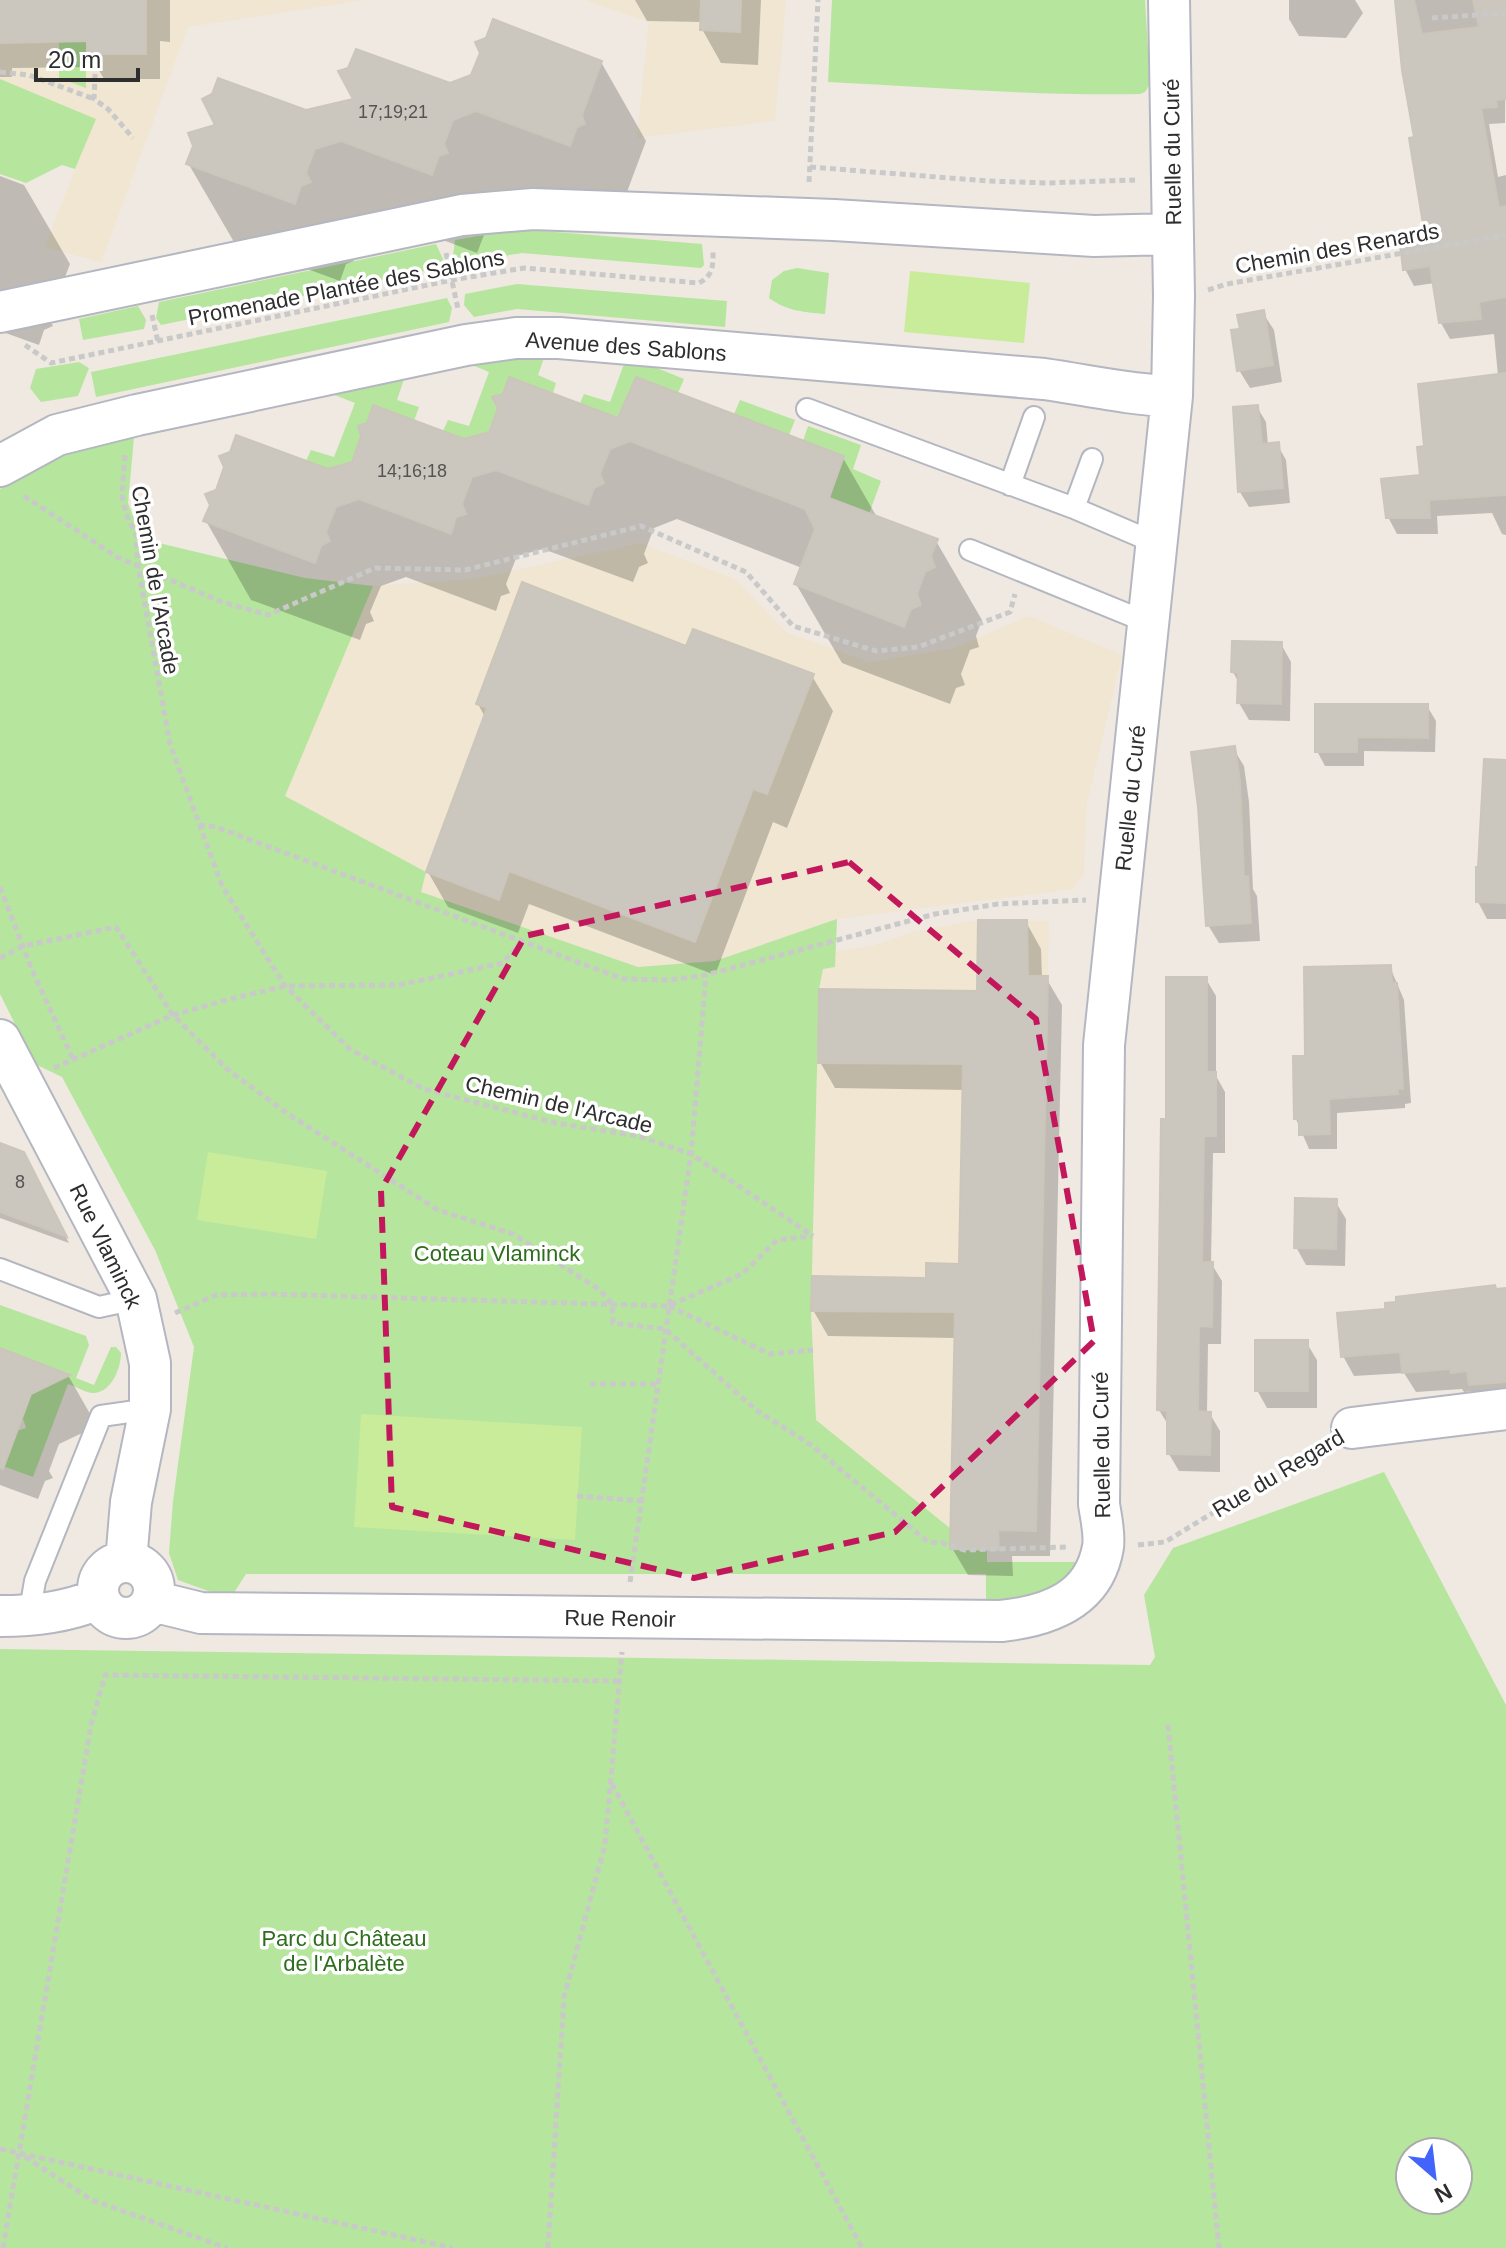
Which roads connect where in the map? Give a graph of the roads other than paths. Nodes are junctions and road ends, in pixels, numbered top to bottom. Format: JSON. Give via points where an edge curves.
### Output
{"nodes":[{"id":1,"x":1169,"y":0,"type":"edge"},
{"id":2,"x":1173,"y":234,"type":"junction"},
{"id":3,"x":2,"y":311,"type":"edge"},
{"id":4,"x":1172,"y":396,"type":"junction"},
{"id":5,"x":807,"y":409,"type":"dead end"},
{"id":6,"x":1034,"y":417,"type":"dead end"},
{"id":7,"x":1092,"y":459,"type":"dead end"},
{"id":8,"x":8,"y":476,"type":"edge"},
{"id":9,"x":1010,"y":485,"type":"junction"},
{"id":10,"x":1074,"y":508,"type":"junction"},
{"id":11,"x":1158,"y":544,"type":"junction"},
{"id":12,"x":970,"y":550,"type":"dead end"},
{"id":13,"x":1149,"y":623,"type":"junction"},
{"id":14,"x":0,"y":1040,"type":"edge"},
{"id":15,"x":0,"y":1269,"type":"edge"},
{"id":16,"x":139,"y":1313,"type":"junction"},
{"id":17,"x":150,"y":1409,"type":"junction"},
{"id":18,"x":1506,"y":1409,"type":"edge"},
{"id":19,"x":1352,"y":1428,"type":"road end"},
{"id":20,"x":126,"y":1562,"type":"junction"},
{"id":21,"x":1081,"y":1591,"type":"joint"},
{"id":22,"x":99,"y":1599,"type":"junction"},
{"id":23,"x":152,"y":1601,"type":"junction"},
{"id":24,"x":14,"y":1616,"type":"edge"}],
"edges":[{"from":1,"to":2,"type":"street","name":"Ruelle du Curé"},
{"from":2,"to":3,"type":"street","via":[[1094,236],[533,209],[439,220]]},
{"from":2,"to":4,"type":"street","name":"Ruelle du Curé"},
{"from":4,"to":8,"type":"street","name":"Avenue des Sablons","via":[[1044,379],[516,338],[57,435]]},
{"from":4,"to":11,"type":"street","name":"Ruelle du Curé"},
{"from":5,"to":9,"type":"lane"},
{"from":6,"to":9,"type":"lane"},
{"from":7,"to":10,"type":"lane"},
{"from":9,"to":10,"type":"lane"},
{"from":10,"to":11,"type":"lane"},
{"from":11,"to":13,"type":"street","name":"Ruelle du Curé"},
{"from":12,"to":13,"type":"lane"},
{"from":13,"to":21,"type":"street","name":"Ruelle du Curé","via":[[1104,1045],[1099,1504],[1103,1545],[1095,1574]]},
{"from":14,"to":16,"type":"street","name":"Rue Vlaminck"},
{"from":15,"to":16,"type":"lane","via":[[99,1307]]},
{"from":16,"to":17,"type":"street","name":"Rue Vlaminck","via":[[150,1363]]},
{"from":17,"to":20,"type":"street","name":"Rue Vlaminck","via":[[131,1502]]},
{"from":17,"to":24,"type":"lane","via":[[101,1416],[35,1581]]},
{"from":18,"to":19,"type":"street","name":"Rue du Regard"},
{"from":20,"to":22,"type":"street","via":[[103,1574]]},
{"from":20,"to":23,"type":"street","via":[[150,1574]]},
{"from":21,"to":23,"type":"street","name":"Rue Renoir","via":[[1035,1618],[1001,1621],[201,1613]]},
{"from":22,"to":23,"type":"street","via":[[111,1614],[130,1619]]},
{"from":22,"to":24,"type":"street","via":[[65,1612]]}]}
